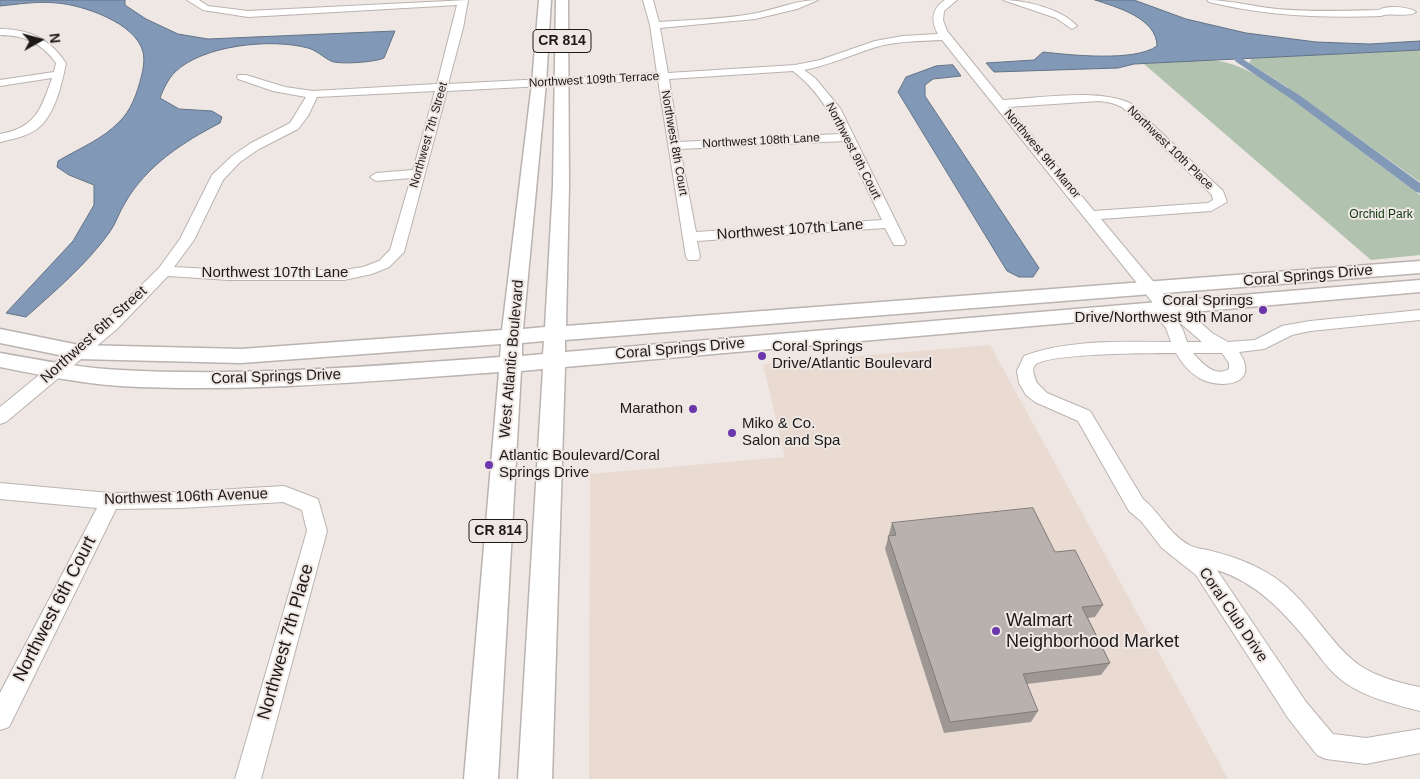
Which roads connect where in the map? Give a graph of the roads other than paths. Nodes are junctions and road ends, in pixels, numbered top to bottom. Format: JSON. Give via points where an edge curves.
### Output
{"nodes":[{"id":1,"x":192,"y":0,"type":"edge"},
{"id":2,"x":545,"y":0,"type":"edge"},
{"id":3,"x":562,"y":0,"type":"edge"},
{"id":4,"x":648,"y":0,"type":"edge"},
{"id":5,"x":813,"y":0,"type":"edge"},
{"id":6,"x":952,"y":0,"type":"edge"},
{"id":7,"x":1008,"y":0,"type":"edge"},
{"id":8,"x":1212,"y":0,"type":"edge"},
{"id":9,"x":463,"y":1,"type":"edge"},
{"id":10,"x":1376,"y":3,"type":"dead end"},
{"id":11,"x":1385,"y":10,"type":"junction"},
{"id":12,"x":1411,"y":12,"type":"dead end"},
{"id":13,"x":655,"y":25,"type":"junction"},
{"id":14,"x":1072,"y":26,"type":"dead end"},
{"id":15,"x":0,"y":32,"type":"edge"},
{"id":16,"x":944,"y":37,"type":"junction"},
{"id":17,"x":796,"y":68,"type":"junction"},
{"id":18,"x":59,"y":74,"type":"junction"},
{"id":19,"x":663,"y":76,"type":"junction"},
{"id":20,"x":242,"y":77,"type":"dead end"},
{"id":21,"x":562,"y":82,"type":"junction"},
{"id":22,"x":0,"y":83,"type":"edge"},
{"id":23,"x":539,"y":83,"type":"junction"},
{"id":24,"x":442,"y":87,"type":"junction"},
{"id":25,"x":313,"y":94,"type":"junction"},
{"id":26,"x":1001,"y":104,"type":"junction"},
{"id":27,"x":848,"y":137,"type":"junction"},
{"id":28,"x":0,"y":138,"type":"edge"},
{"id":29,"x":673,"y":146,"type":"junction"},
{"id":30,"x":417,"y":174,"type":"junction"},
{"id":31,"x":376,"y":177,"type":"dead end"},
{"id":32,"x":1092,"y":215,"type":"junction"},
{"id":33,"x":890,"y":224,"type":"junction"},
{"id":34,"x":691,"y":237,"type":"junction"},
{"id":35,"x":899,"y":242,"type":"dead end"},
{"id":36,"x":694,"y":256,"type":"dead end"},
{"id":37,"x":384,"y":264,"type":"joint"},
{"id":38,"x":1420,"y":267,"type":"edge"},
{"id":39,"x":164,"y":271,"type":"junction"},
{"id":40,"x":1420,"y":286,"type":"edge"},
{"id":41,"x":1151,"y":288,"type":"junction"},
{"id":42,"x":1166,"y":308,"type":"junction"},
{"id":43,"x":1420,"y":316,"type":"edge"},
{"id":44,"x":555,"y":334,"type":"junction"},
{"id":45,"x":0,"y":336,"type":"edge"},
{"id":46,"x":512,"y":338,"type":"junction"},
{"id":47,"x":1181,"y":348,"type":"junction"},
{"id":48,"x":1227,"y":348,"type":"junction"},
{"id":49,"x":79,"y":352,"type":"junction"},
{"id":50,"x":0,"y":360,"type":"edge"},
{"id":51,"x":553,"y":360,"type":"junction"},
{"id":52,"x":510,"y":364,"type":"junction"},
{"id":53,"x":55,"y":371,"type":"junction"},
{"id":54,"x":0,"y":417,"type":"edge"},
{"id":55,"x":0,"y":491,"type":"edge"},
{"id":56,"x":110,"y":501,"type":"junction"},
{"id":57,"x":311,"y":505,"type":"joint"},
{"id":58,"x":1186,"y":554,"type":"junction"},
{"id":59,"x":1420,"y":699,"type":"edge"},
{"id":60,"x":0,"y":718,"type":"edge"},
{"id":61,"x":1420,"y":741,"type":"edge"},
{"id":62,"x":248,"y":779,"type":"edge"},
{"id":63,"x":481,"y":779,"type":"edge"},
{"id":64,"x":535,"y":779,"type":"edge"}],
"edges":[{"from":1,"to":9,"type":"street","via":[[206,8],[273,14]]},
{"from":2,"to":23,"type":"main road","name":"West Atlantic Boulevard","number":"CR 814"},
{"from":3,"to":21,"type":"main road","number":"CR 814"},
{"from":4,"to":13,"type":"street","name":"Northwest 8th Court"},
{"from":5,"to":13,"type":"street","via":[[755,17]]},
{"from":6,"to":16,"type":"street","name":"Northwest 9th Manor","via":[[939,9],[936,16]]},
{"from":7,"to":14,"type":"street","via":[[1059,16]]},
{"from":8,"to":11,"type":"street","via":[[1296,15],[1381,13]]},
{"from":9,"to":24,"type":"street","name":"Northwest 7th Street"},
{"from":10,"to":11,"type":"street"},
{"from":11,"to":12,"type":"street"},
{"from":13,"to":19,"type":"street","name":"Northwest 8th Court"},
{"from":15,"to":18,"type":"street","via":[[22,33],[46,44],[61,63]]},
{"from":16,"to":17,"type":"street","name":"Northwest 109th Terrace","via":[[875,44],[822,63]]},
{"from":16,"to":26,"type":"street","name":"Northwest 9th Manor"},
{"from":17,"to":19,"type":"street","name":"Northwest 109th Terrace"},
{"from":17,"to":27,"type":"street","name":"Northwest 9th Court","via":[[824,93]]},
{"from":18,"to":22,"type":"street"},
{"from":18,"to":28,"type":"street","via":[[37,123]]},
{"from":19,"to":21,"type":"street","name":"Northwest 109th Terrace"},
{"from":19,"to":29,"type":"street","name":"Northwest 8th Court"},
{"from":20,"to":25,"type":"street","name":"Northwest 109th Terrace","via":[[284,92]]},
{"from":21,"to":23,"type":"street","name":"Northwest 109th Terrace"},
{"from":21,"to":44,"type":"main road","number":"CR 814"},
{"from":23,"to":24,"type":"street","name":"Northwest 109th Terrace"},
{"from":23,"to":46,"type":"main road","name":"West Atlantic Boulevard","number":"CR 814"},
{"from":24,"to":25,"type":"street","name":"Northwest 109th Terrace"},
{"from":24,"to":30,"type":"street","name":"Northwest 7th Street"},
{"from":25,"to":39,"type":"street","name":"Northwest 6th Street","via":[[294,126],[249,150],[217,178],[190,234]]},
{"from":26,"to":32,"type":"street","name":"Northwest 9th Manor"},
{"from":26,"to":32,"type":"street","name":"Northwest 10th Place","via":[[1099,98],[1126,105],[1218,194],[1220,202],[1211,207]]},
{"from":27,"to":29,"type":"street","name":"Northwest 108th Lane"},
{"from":27,"to":33,"type":"street","name":"Northwest 9th Court"},
{"from":29,"to":34,"type":"street","name":"Northwest 8th Court"},
{"from":30,"to":31,"type":"street"},
{"from":30,"to":37,"type":"street","name":"Northwest 7th Street","via":[[397,252]]},
{"from":32,"to":41,"type":"street","name":"Northwest 9th Manor"},
{"from":33,"to":34,"type":"street","name":"Northwest 107th Lane"},
{"from":33,"to":35,"type":"street","name":"Northwest 9th Court"},
{"from":34,"to":36,"type":"street","name":"Northwest 8th Court"},
{"from":37,"to":39,"type":"street","name":"Northwest 107th Lane","via":[[367,272],[344,275]]},
{"from":38,"to":41,"type":"main road","name":"Coral Springs Drive"},
{"from":39,"to":49,"type":"street","name":"Northwest 6th Street","via":[[111,325]]},
{"from":40,"to":42,"type":"main road","name":"Coral Springs Drive"},
{"from":41,"to":42,"type":"street","name":"Northwest 9th Manor"},
{"from":41,"to":44,"type":"main road","name":"Coral Springs Drive"},
{"from":42,"to":47,"type":"street","via":[[1161,313],[1175,329]]},
{"from":42,"to":48,"type":"street"},
{"from":42,"to":51,"type":"main road","name":"Coral Springs Drive"},
{"from":43,"to":48,"type":"street","name":"Coral Club Drive","via":[[1310,326],[1288,330],[1258,345]]},
{"from":44,"to":46,"type":"main road","name":"Coral Springs Drive"},
{"from":44,"to":51,"type":"main road","number":"CR 814"},
{"from":45,"to":49,"type":"main road","name":"Coral Springs Drive"},
{"from":46,"to":49,"type":"main road","name":"Coral Springs Drive","via":[[241,356]]},
{"from":46,"to":52,"type":"main road","name":"West Atlantic Boulevard","number":"CR 814"},
{"from":47,"to":48,"type":"street","name":"Coral Club Drive"},
{"from":47,"to":48,"type":"street","via":[[1197,369],[1219,379],[1232,378],[1238,372],[1237,363]]},
{"from":47,"to":58,"type":"street","name":"Coral Club Drive","via":[[1037,356],[1024,370],[1033,393],[1084,416],[1136,505],[1170,542]]},
{"from":49,"to":53,"type":"street","name":"Northwest 6th Street"},
{"from":50,"to":53,"type":"main road","name":"Coral Springs Drive"},
{"from":51,"to":52,"type":"main road","name":"Coral Springs Drive"},
{"from":51,"to":64,"type":"main road","number":"CR 814"},
{"from":52,"to":53,"type":"main road","name":"Coral Springs Drive","via":[[229,381],[118,378]]},
{"from":52,"to":63,"type":"main road","name":"West Atlantic Boulevard","number":"CR 814"},
{"from":53,"to":54,"type":"street","name":"Northwest 6th Street"},
{"from":55,"to":56,"type":"street","name":"Northwest 106th Avenue"},
{"from":56,"to":57,"type":"street","name":"Northwest 106th Avenue","via":[[284,494]]},
{"from":56,"to":60,"type":"street","name":"Northwest 6th Court"},
{"from":57,"to":62,"type":"street","name":"Northwest 7th Place","via":[[317,531]]},
{"from":58,"to":59,"type":"street","via":[[1219,561],[1253,575],[1277,592],[1348,670],[1378,687]]},
{"from":58,"to":61,"type":"street","name":"Coral Club Drive","via":[[1204,569],[1297,710],[1326,746],[1366,751]]}]}
